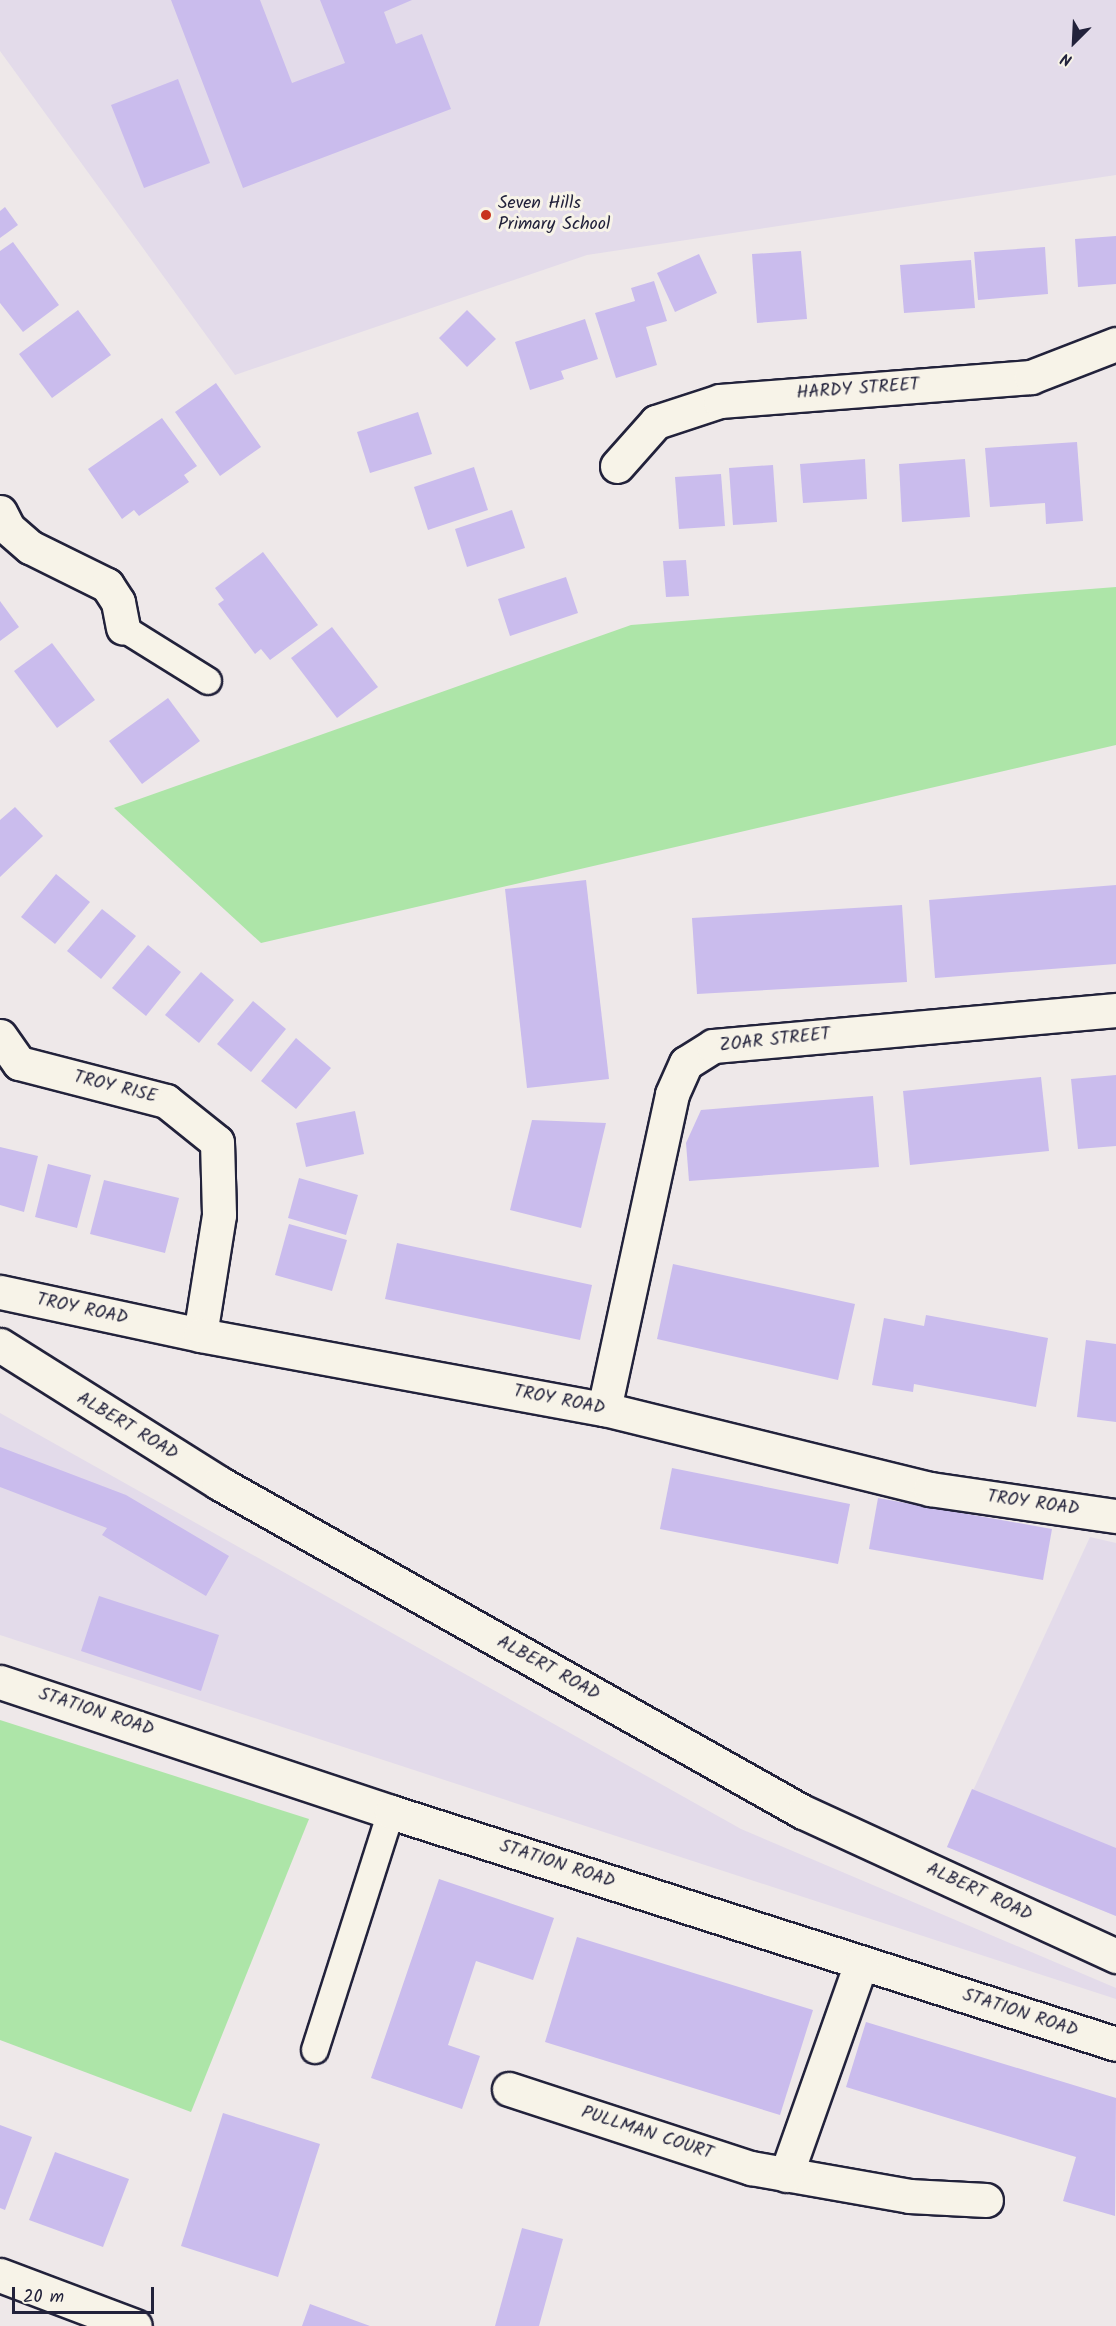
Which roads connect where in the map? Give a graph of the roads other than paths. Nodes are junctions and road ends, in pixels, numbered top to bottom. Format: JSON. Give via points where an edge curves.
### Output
{"nodes":[{"id":1,"x":1116,"y":344,"type":"edge"},
{"id":2,"x":617,"y":466,"type":"dead end"},
{"id":3,"x":0,"y":512,"type":"edge"},
{"id":4,"x":123,"y":628,"type":"joint"},
{"id":5,"x":207,"y":681,"type":"dead end"},
{"id":6,"x":1116,"y":1010,"type":"edge"},
{"id":7,"x":0,"y":1036,"type":"edge"},
{"id":8,"x":0,"y":1292,"type":"edge"},
{"id":9,"x":200,"y":1335,"type":"junction"},
{"id":10,"x":0,"y":1346,"type":"edge"},
{"id":11,"x":604,"y":1409,"type":"junction"},
{"id":12,"x":1116,"y":1516,"type":"edge"},
{"id":13,"x":0,"y":1682,"type":"edge"},
{"id":14,"x":391,"y":1812,"type":"junction"},
{"id":15,"x":1116,"y":1956,"type":"edge"},
{"id":16,"x":861,"y":1963,"type":"junction"},
{"id":17,"x":1116,"y":2044,"type":"edge"},
{"id":18,"x":315,"y":2050,"type":"dead end"},
{"id":19,"x":509,"y":2089,"type":"dead end"},
{"id":20,"x":786,"y":2175,"type":"junction"},
{"id":21,"x":986,"y":2200,"type":"dead end"},
{"id":22,"x":0,"y":2275,"type":"edge"},
{"id":23,"x":116,"y":2323,"type":"edge"}],
"edges":[{"from":1,"to":2,"type":"street","name":"HARDY STREET","via":[[1030,377],[720,401],[657,422]]},
{"from":3,"to":4,"type":"street","via":[[8,528],[30,547],[107,585],[118,602]]},
{"from":4,"to":5,"type":"lane"},
{"from":6,"to":11,"type":"street","name":"ZOAR STREET","via":[[713,1046],[686,1063],[672,1094]]},
{"from":7,"to":9,"type":"street","name":"TROY RISE","via":[[19,1063],[166,1101],[217,1142],[219,1215]]},
{"from":8,"to":9,"type":"street","name":"TROY ROAD"},
{"from":9,"to":11,"type":"street","name":"TROY ROAD"},
{"from":10,"to":15,"type":"street","name":"ALBERT ROAD","via":[[219,1483],[803,1812]]},
{"from":11,"to":12,"type":"street","name":"TROY ROAD","via":[[930,1489]]},
{"from":13,"to":14,"type":"street","name":"STATION ROAD"},
{"from":14,"to":16,"type":"street","name":"STATION ROAD"},
{"from":14,"to":18,"type":"lane"},
{"from":16,"to":17,"type":"street","name":"STATION ROAD"},
{"from":16,"to":20,"type":"street"},
{"from":19,"to":20,"type":"street","name":"PULLMAN COURT","via":[[751,2168]]},
{"from":20,"to":21,"type":"street","name":"PULLMAN COURT","via":[[909,2196]]},
{"from":22,"to":23,"type":"street"}]}
